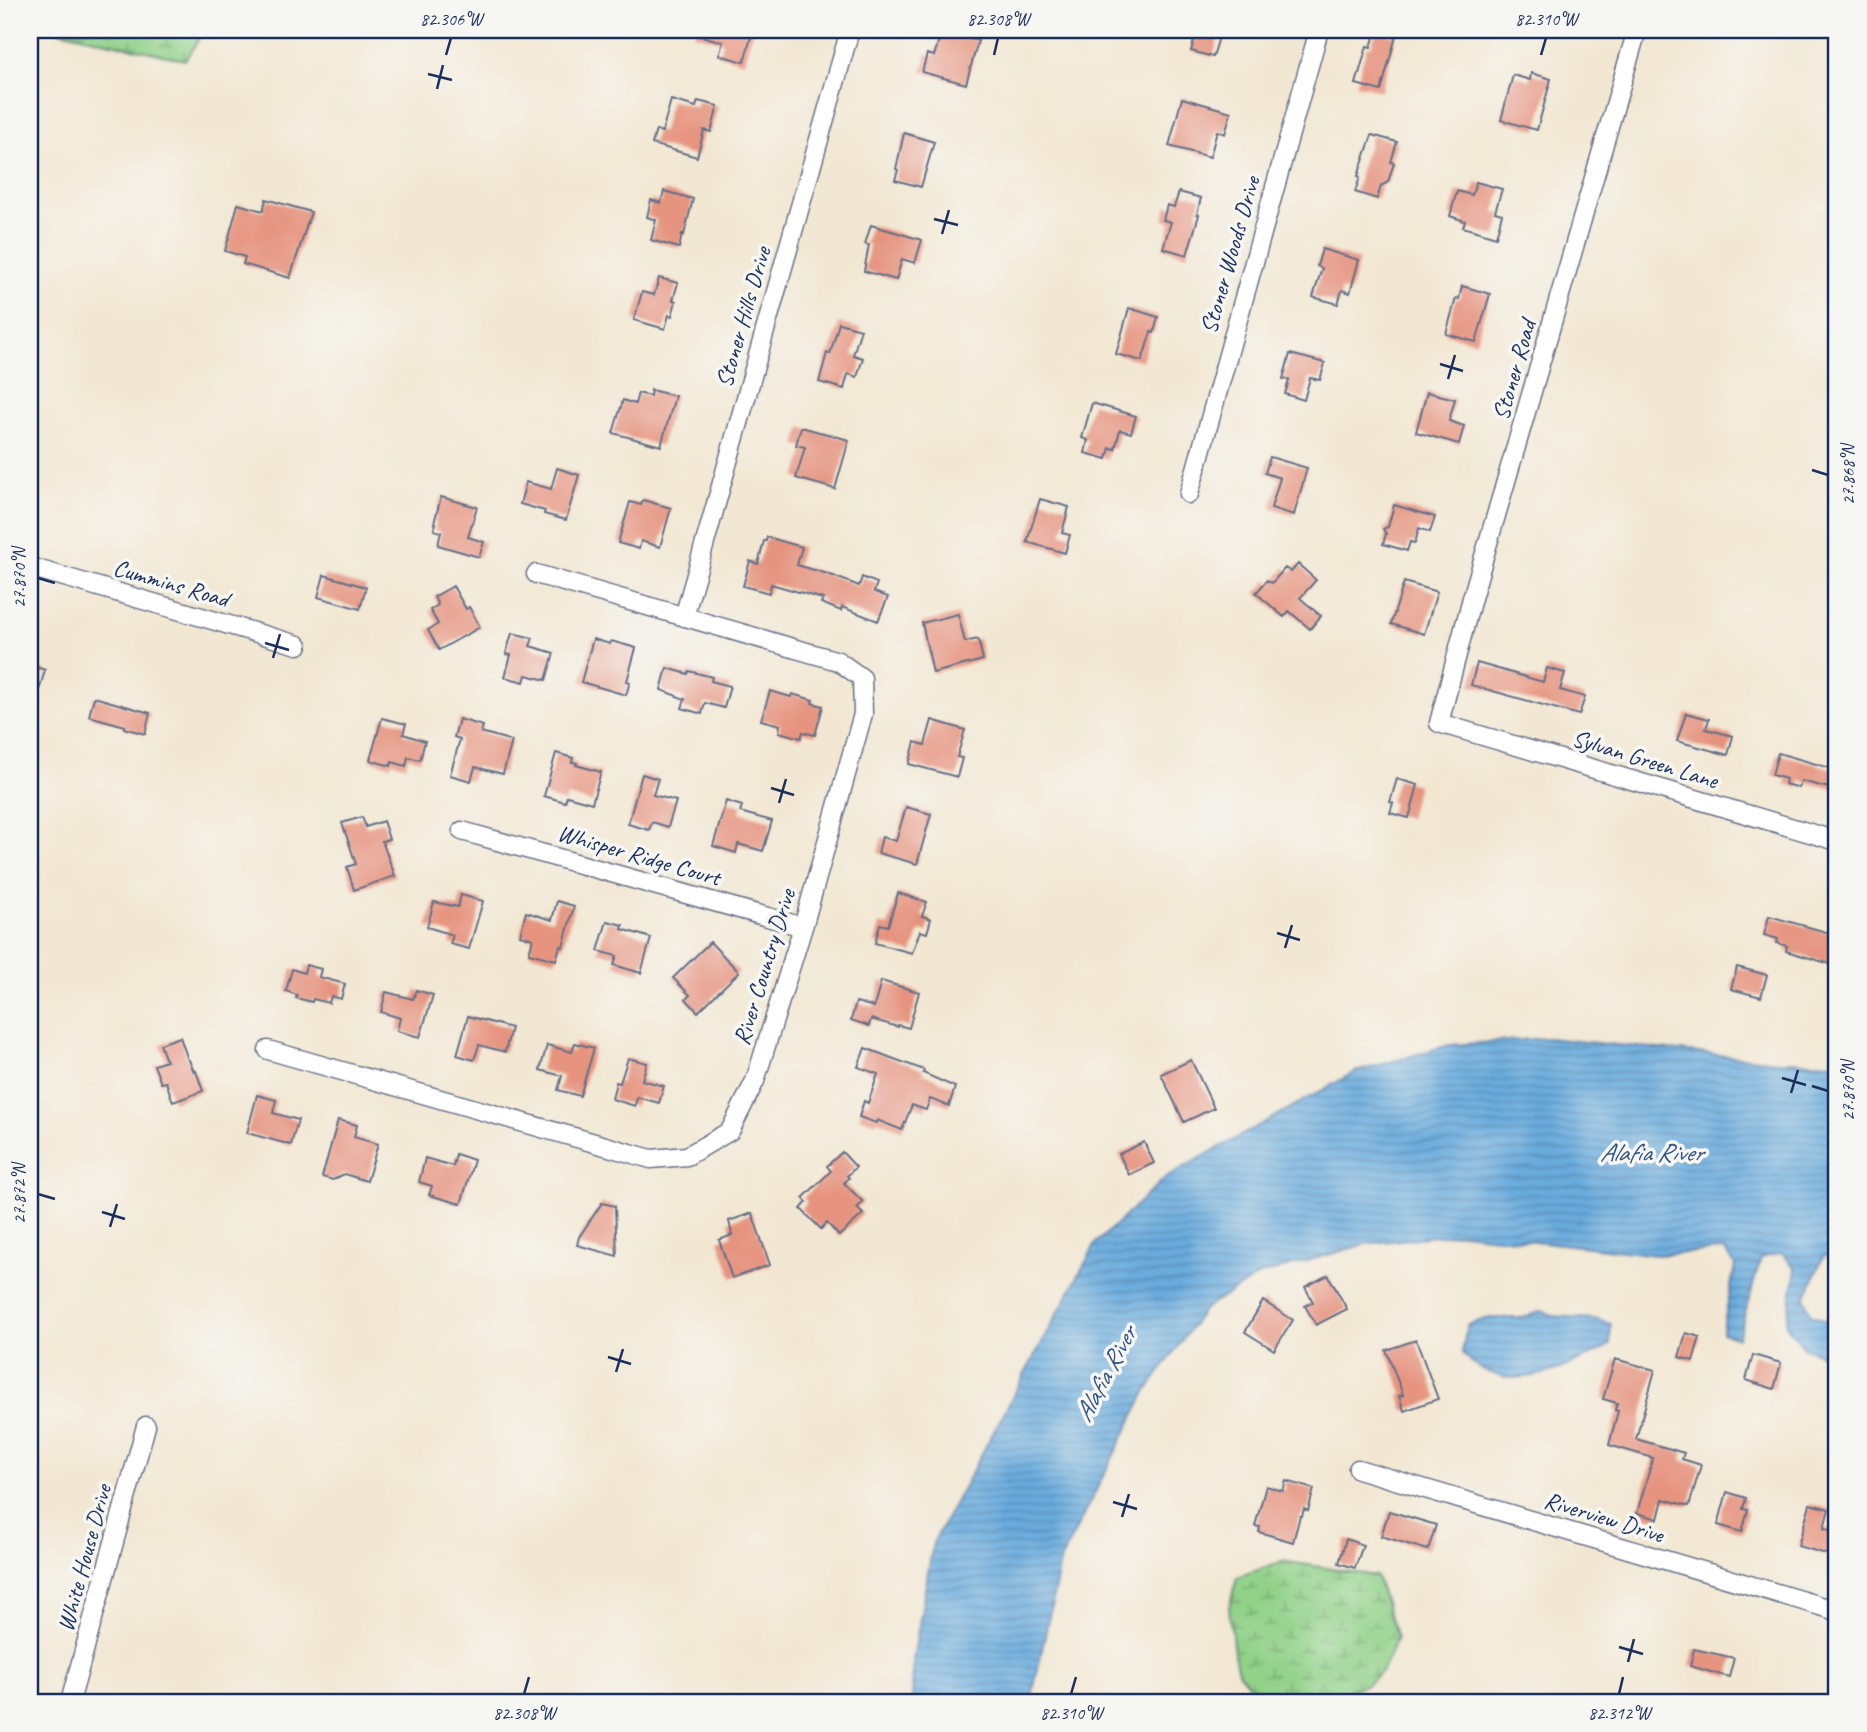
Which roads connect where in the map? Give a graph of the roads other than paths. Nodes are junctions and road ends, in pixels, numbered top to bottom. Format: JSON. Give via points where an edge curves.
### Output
{"nodes":[{"id":1,"x":850,"y":30,"type":"edge"},
{"id":2,"x":1318,"y":30,"type":"edge"},
{"id":3,"x":1637,"y":30,"type":"edge"},
{"id":4,"x":1189,"y":494,"type":"dead end"},
{"id":5,"x":30,"y":567,"type":"edge"},
{"id":6,"x":536,"y":574,"type":"dead end"},
{"id":7,"x":684,"y":617,"type":"junction"},
{"id":8,"x":298,"y":645,"type":"dead end"},
{"id":9,"x":1439,"y":723,"type":"joint"},
{"id":10,"x":462,"y":831,"type":"dead end"},
{"id":11,"x":1837,"y":841,"type":"edge"},
{"id":12,"x":803,"y":927,"type":"junction"},
{"id":13,"x":268,"y":1050,"type":"dead end"},
{"id":14,"x":146,"y":1426,"type":"dead end"},
{"id":15,"x":1358,"y":1469,"type":"dead end"},
{"id":16,"x":1837,"y":1611,"type":"edge"},
{"id":17,"x":70,"y":1702,"type":"edge"}],
"edges":[{"from":1,"to":7,"type":"street","name":"Stoner Hills Drive"},
{"from":2,"to":4,"type":"street","name":"Stoner Woods Drive"},
{"from":3,"to":9,"type":"street","name":"Stoner Road"},
{"from":5,"to":8,"type":"street","name":"Cummins Road"},
{"from":6,"to":7,"type":"street","name":"River Country Drive"},
{"from":7,"to":12,"type":"street","name":"River Country Drive","via":[[838,660],[862,678],[863,714]]},
{"from":9,"to":11,"type":"street","name":"Sylvan Green Lane"},
{"from":10,"to":12,"type":"street","name":"Whisper Ridge Court"},
{"from":12,"to":13,"type":"street","name":"River Country Drive","via":[[755,1082],[730,1131],[687,1156],[651,1159]]},
{"from":14,"to":17,"type":"street","name":"White House Drive"},
{"from":15,"to":16,"type":"street","name":"Riverview Drive"}]}
